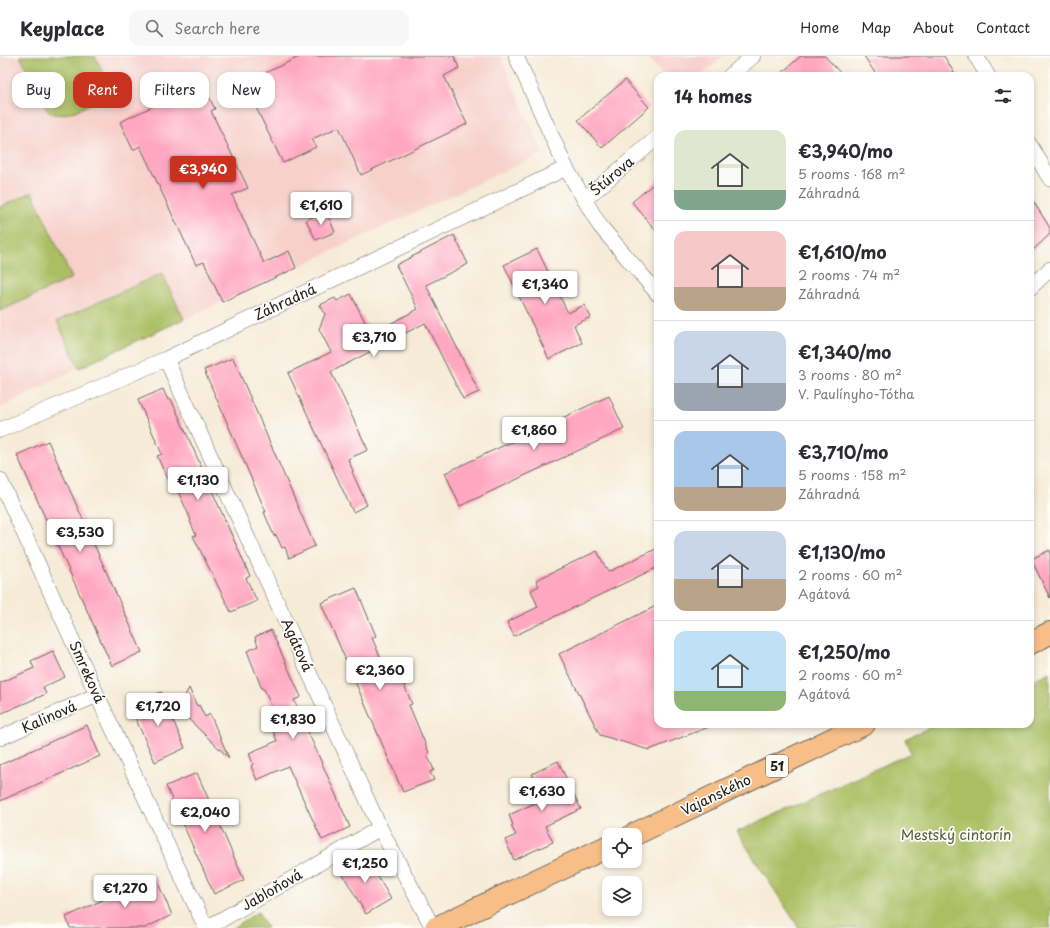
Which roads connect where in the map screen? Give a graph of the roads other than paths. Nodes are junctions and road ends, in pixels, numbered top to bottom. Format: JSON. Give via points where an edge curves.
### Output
{"nodes":[{"id":1,"x":516,"y":56,"type":"edge"},
{"id":2,"x":753,"y":56,"type":"edge"},
{"id":3,"x":976,"y":56,"type":"edge"},
{"id":4,"x":735,"y":72,"type":"edge"},
{"id":5,"x":986,"y":72,"type":"edge"},
{"id":6,"x":654,"y":140,"type":"edge"},
{"id":7,"x":1034,"y":152,"type":"edge"},
{"id":8,"x":566,"y":168,"type":"junction"},
{"id":9,"x":1050,"y":178,"type":"edge"},
{"id":10,"x":585,"y":199,"type":"junction"},
{"id":11,"x":1050,"y":269,"type":"edge"},
{"id":12,"x":1034,"y":284,"type":"edge"},
{"id":13,"x":654,"y":289,"type":"edge"},
{"id":14,"x":166,"y":359,"type":"junction"},
{"id":15,"x":0,"y":430,"type":"edge"},
{"id":16,"x":0,"y":480,"type":"edge"},
{"id":17,"x":1050,"y":633,"type":"edge"},
{"id":18,"x":1034,"y":641,"type":"edge"},
{"id":19,"x":97,"y":695,"type":"junction"},
{"id":20,"x":856,"y":728,"type":"edge"},
{"id":21,"x":0,"y":738,"type":"edge"},
{"id":22,"x":380,"y":828,"type":"junction"},
{"id":23,"x":642,"y":831,"type":"edge"},
{"id":24,"x":602,"y":849,"type":"edge"},
{"id":25,"x":207,"y":928,"type":"edge"},
{"id":26,"x":433,"y":928,"type":"edge"},
{"id":27,"x":436,"y":928,"type":"edge"}],
"edges":[{"from":1,"to":8,"type":"street"},
{"from":2,"to":4,"type":"street"},
{"from":3,"to":5,"type":"street"},
{"from":6,"to":10,"type":"street","name":"Štúrova"},
{"from":7,"to":9,"type":"street"},
{"from":8,"to":10,"type":"street"},
{"from":8,"to":14,"type":"street","name":"Záhradná"},
{"from":10,"to":13,"type":"street","via":[[600,226]]},
{"from":11,"to":12,"type":"street"},
{"from":14,"to":15,"type":"street","name":"Záhradná"},
{"from":14,"to":22,"type":"street","name":"Agátová"},
{"from":16,"to":19,"type":"street","name":"Smreková"},
{"from":17,"to":18,"type":"main road"},
{"from":19,"to":21,"type":"street","name":"Kalinová"},
{"from":19,"to":25,"type":"street","name":"Smreková"},
{"from":20,"to":23,"type":"main road","name":"Vajanského","number":"51"},
{"from":22,"to":25,"type":"street","name":"Jabloňová"},
{"from":22,"to":26,"type":"street","name":"Agátová"},
{"from":24,"to":27,"type":"main road"}]}
